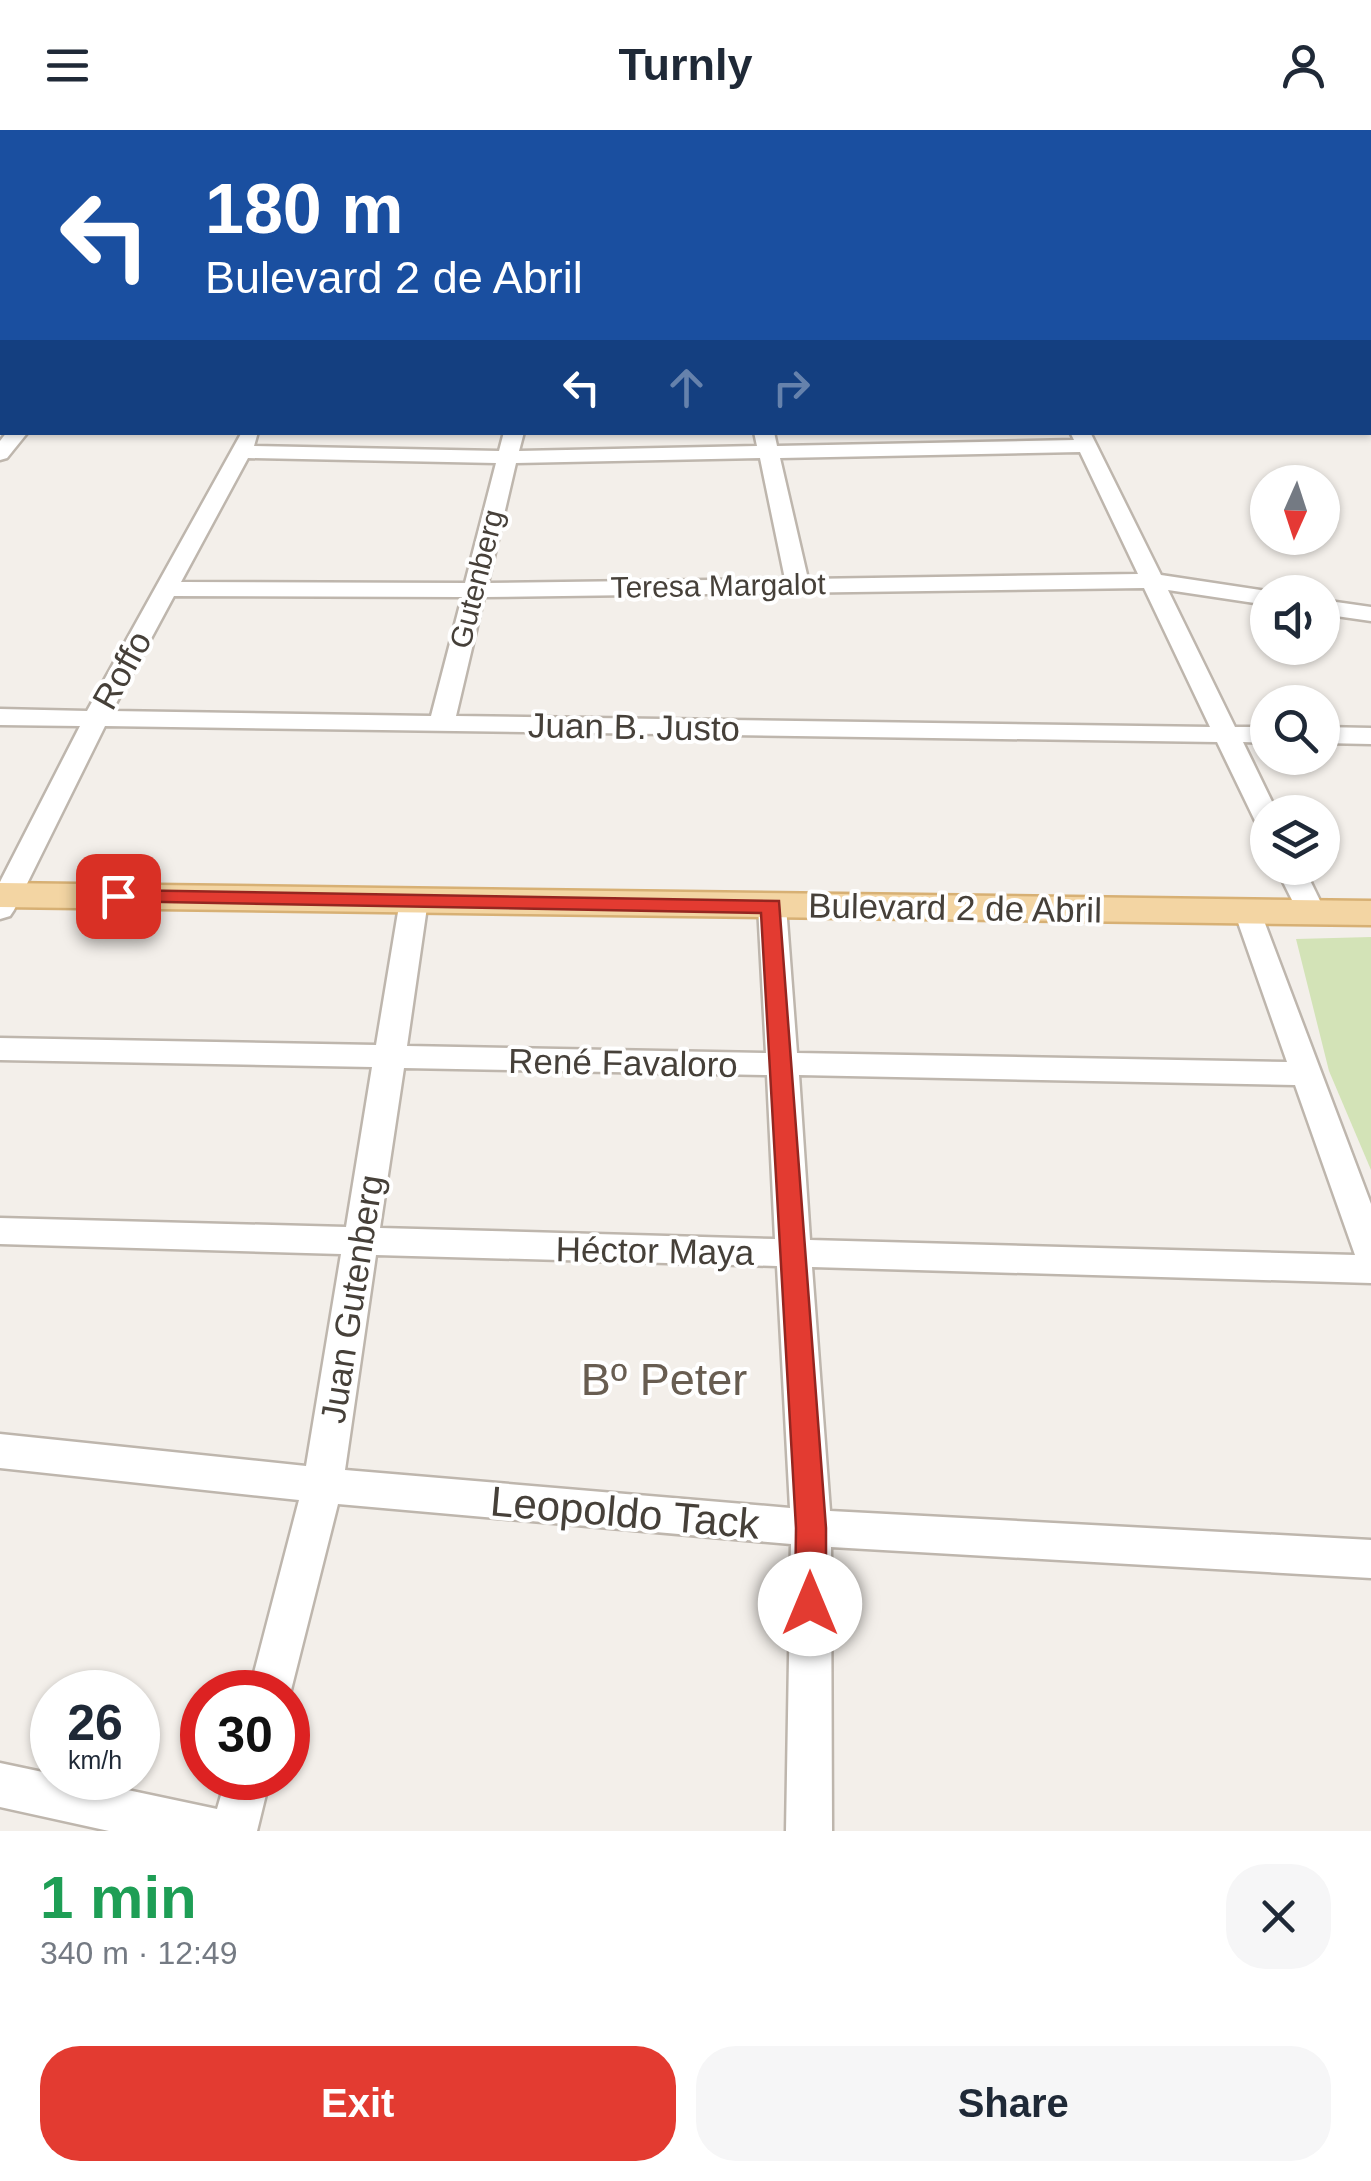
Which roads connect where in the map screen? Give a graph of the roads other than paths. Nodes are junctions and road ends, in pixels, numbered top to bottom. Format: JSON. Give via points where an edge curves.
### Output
{"nodes":[{"id":1,"x":513,"y":435,"type":"edge"},
{"id":2,"x":1083,"y":440,"type":"edge"},
{"id":3,"x":246,"y":442,"type":"edge"},
{"id":4,"x":766,"y":443,"type":"edge"},
{"id":5,"x":508,"y":456,"type":"junction"},
{"id":6,"x":1153,"y":581,"type":"junction"},
{"id":7,"x":798,"y":585,"type":"junction"},
{"id":8,"x":166,"y":589,"type":"junction"},
{"id":9,"x":474,"y":590,"type":"junction"},
{"id":10,"x":1250,"y":595,"type":"edge"},
{"id":11,"x":1340,"y":610,"type":"edge"},
{"id":12,"x":1371,"y":614,"type":"edge"},
{"id":13,"x":97,"y":716,"type":"junction"},
{"id":14,"x":0,"y":717,"type":"edge"},
{"id":15,"x":441,"y":725,"type":"junction"},
{"id":16,"x":1226,"y":734,"type":"junction"},
{"id":17,"x":1250,"y":735,"type":"edge"},
{"id":18,"x":1340,"y":735,"type":"edge"},
{"id":19,"x":1371,"y":736,"type":"edge"},
{"id":20,"x":1255,"y":795,"type":"edge"},
{"id":21,"x":1298,"y":885,"type":"edge"},
{"id":22,"x":2,"y":900,"type":"edge"},
{"id":23,"x":414,"y":900,"type":"junction"},
{"id":24,"x":772,"y":906,"type":"junction"},
{"id":25,"x":1248,"y":912,"type":"junction"},
{"id":26,"x":1312,"y":913,"type":"junction"},
{"id":27,"x":1371,"y":914,"type":"edge"},
{"id":28,"x":0,"y":1049,"type":"edge"},
{"id":29,"x":389,"y":1058,"type":"junction"},
{"id":30,"x":782,"y":1066,"type":"junction"},
{"id":31,"x":1306,"y":1074,"type":"junction"},
{"id":32,"x":0,"y":1231,"type":"edge"},
{"id":33,"x":360,"y":1244,"type":"junction"},
{"id":34,"x":1371,"y":1251,"type":"edge"},
{"id":35,"x":793,"y":1255,"type":"junction"},
{"id":36,"x":1371,"y":1269,"type":"edge"},
{"id":37,"x":0,"y":1451,"type":"edge"},
{"id":38,"x":323,"y":1486,"type":"junction"},
{"id":39,"x":811,"y":1528,"type":"junction"},
{"id":40,"x":1371,"y":1559,"type":"edge"},
{"id":41,"x":276,"y":1670,"type":"edge"},
{"id":42,"x":0,"y":1785,"type":"edge"},
{"id":43,"x":242,"y":1800,"type":"edge"},
{"id":44,"x":216,"y":1831,"type":"edge"},
{"id":45,"x":234,"y":1831,"type":"edge"},
{"id":46,"x":809,"y":1831,"type":"edge"}],
"edges":[{"from":1,"to":5,"type":"street","name":"Gutenberg"},
{"from":2,"to":4,"type":"street"},
{"from":2,"to":6,"type":"street"},
{"from":3,"to":5,"type":"street"},
{"from":3,"to":8,"type":"street","name":"Roffo"},
{"from":4,"to":5,"type":"street"},
{"from":4,"to":7,"type":"street"},
{"from":5,"to":9,"type":"street","name":"Gutenberg"},
{"from":6,"to":7,"type":"street","name":"Teresa Margalot"},
{"from":6,"to":10,"type":"street","name":"Teresa Margalot"},
{"from":6,"to":16,"type":"street"},
{"from":7,"to":9,"type":"street","name":"Teresa Margalot"},
{"from":8,"to":9,"type":"street","name":"Teresa Margalot"},
{"from":8,"to":13,"type":"street","name":"Roffo"},
{"from":9,"to":15,"type":"street","name":"Gutenberg"},
{"from":11,"to":12,"type":"street"},
{"from":13,"to":14,"type":"street","name":"Juan B. Justo"},
{"from":13,"to":15,"type":"street","name":"Juan B. Justo"},
{"from":13,"to":22,"type":"street","name":"Roffo"},
{"from":15,"to":16,"type":"street","name":"Juan B. Justo"},
{"from":16,"to":17,"type":"street","name":"Juan B. Justo"},
{"from":16,"to":20,"type":"street"},
{"from":18,"to":19,"type":"street"},
{"from":21,"to":26,"type":"street"},
{"from":22,"to":23,"type":"main road","name":"Bulevard 2 de Abril"},
{"from":23,"to":24,"type":"main road","name":"Bulevard 2 de Abril"},
{"from":23,"to":29,"type":"street","name":"Juan Gutenberg"},
{"from":24,"to":25,"type":"main road","name":"Bulevard 2 de Abril"},
{"from":24,"to":30,"type":"street"},
{"from":25,"to":26,"type":"main road","name":"Bulevard 2 de Abril"},
{"from":25,"to":31,"type":"street"},
{"from":26,"to":27,"type":"main road","name":"Bulevard 2 de Abril"},
{"from":28,"to":29,"type":"street","name":"René Favaloro"},
{"from":29,"to":30,"type":"street","name":"René Favaloro"},
{"from":29,"to":33,"type":"street","name":"Juan Gutenberg"},
{"from":30,"to":31,"type":"street","name":"René Favaloro"},
{"from":30,"to":35,"type":"street"},
{"from":31,"to":34,"type":"street"},
{"from":32,"to":33,"type":"street","name":"Héctor Maya"},
{"from":33,"to":35,"type":"street","name":"Héctor Maya"},
{"from":33,"to":38,"type":"street","name":"Juan Gutenberg"},
{"from":35,"to":36,"type":"street","name":"Héctor Maya"},
{"from":35,"to":39,"type":"street"},
{"from":37,"to":38,"type":"street","name":"Leopoldo Tack"},
{"from":38,"to":39,"type":"street","name":"Leopoldo Tack"},
{"from":38,"to":41,"type":"street","name":"Juan Gutenberg"},
{"from":39,"to":40,"type":"street","name":"Leopoldo Tack"},
{"from":39,"to":46,"type":"street"},
{"from":42,"to":44,"type":"street"},
{"from":43,"to":45,"type":"street"}]}
